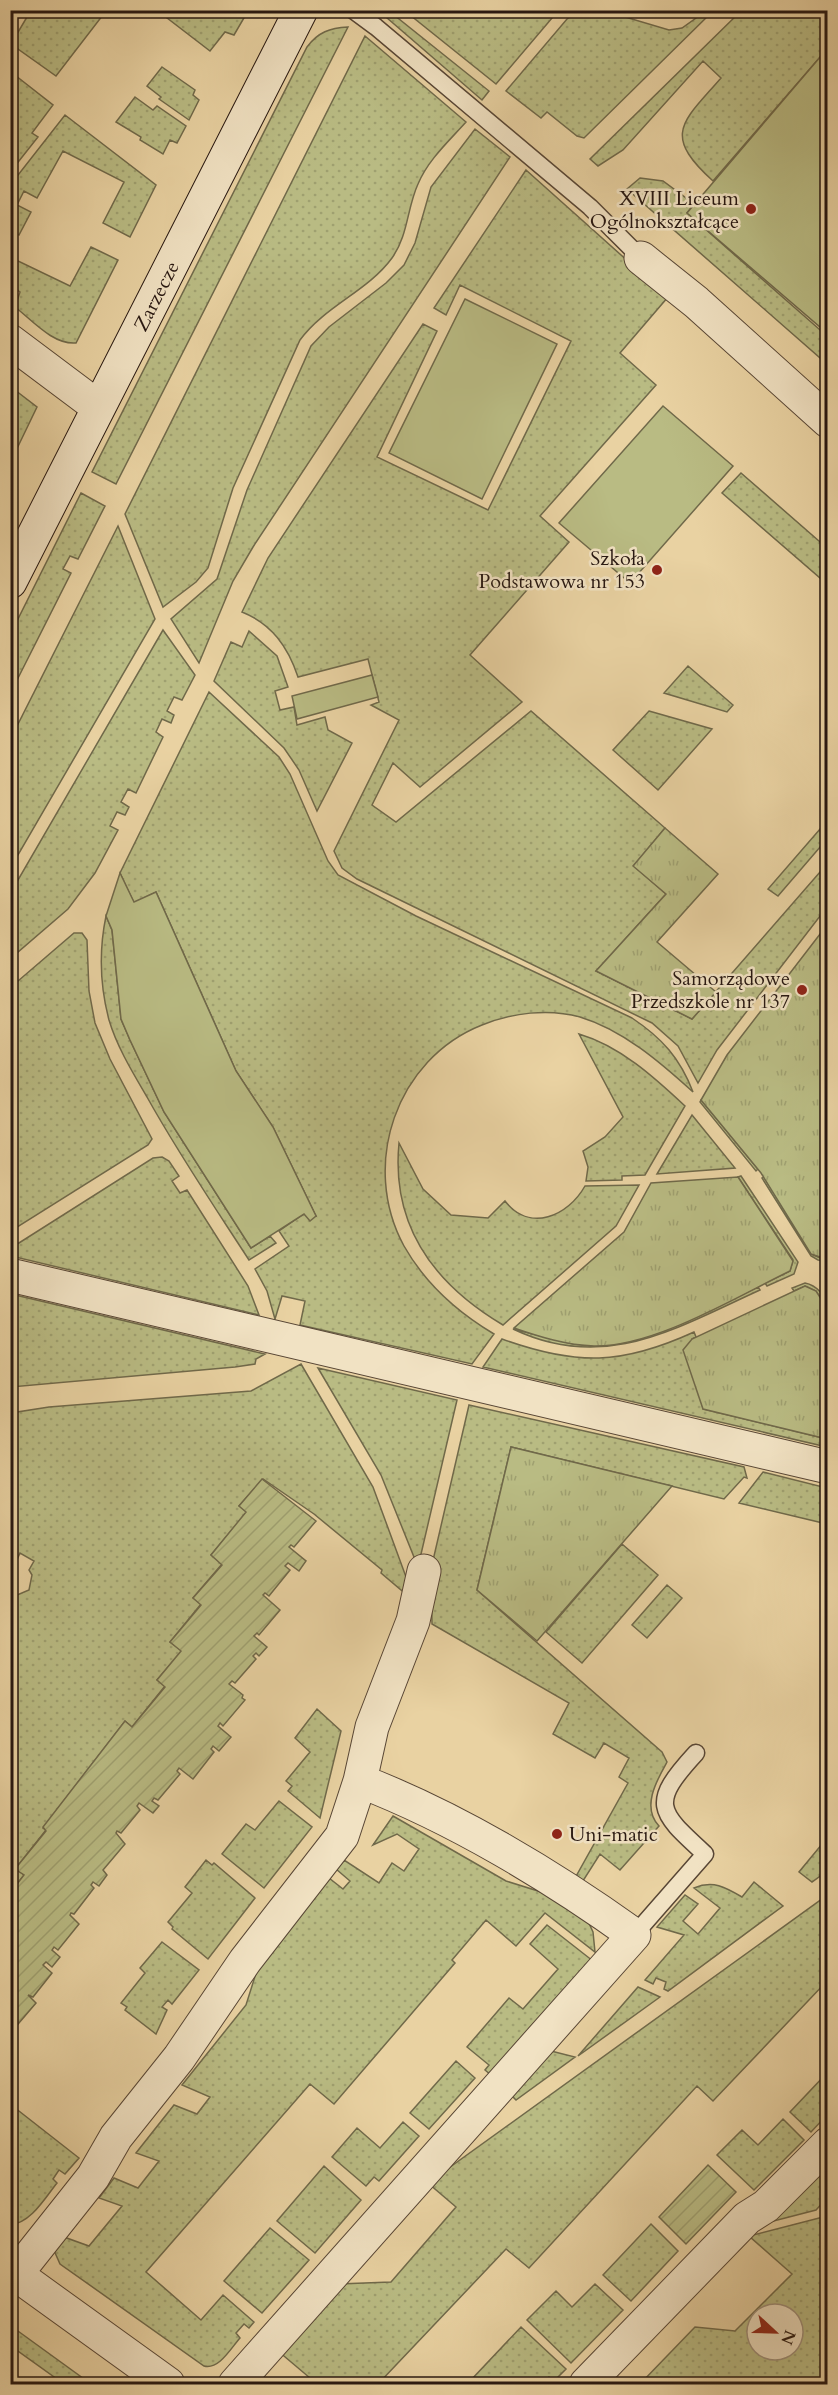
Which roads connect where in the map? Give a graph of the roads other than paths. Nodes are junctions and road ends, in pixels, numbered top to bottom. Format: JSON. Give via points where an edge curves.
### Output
{"nodes":[{"id":1,"x":301,"y":10,"type":"edge"},
{"id":2,"x":353,"y":10,"type":"edge"},
{"id":3,"x":640,"y":258,"type":"joint"},
{"id":4,"x":10,"y":341,"type":"edge"},
{"id":5,"x":98,"y":407,"type":"junction"},
{"id":6,"x":828,"y":421,"type":"edge"},
{"id":7,"x":10,"y":582,"type":"edge"},
{"id":8,"x":10,"y":1275,"type":"edge"},
{"id":9,"x":828,"y":1467,"type":"edge"},
{"id":10,"x":424,"y":1571,"type":"dead end"},
{"id":11,"x":696,"y":1753,"type":"dead end"},
{"id":12,"x":360,"y":1781,"type":"junction"},
{"id":13,"x":634,"y":1935,"type":"junction"},
{"id":14,"x":828,"y":2144,"type":"edge"},
{"id":15,"x":13,"y":2272,"type":"edge"},
{"id":16,"x":168,"y":2385,"type":"edge"},
{"id":17,"x":235,"y":2385,"type":"edge"},
{"id":18,"x":586,"y":2385,"type":"edge"}],
"edges":[{"from":1,"to":5,"type":"street","name":"Zarzecze"},
{"from":2,"to":3,"type":"lane","via":[[590,207]]},
{"from":3,"to":6,"type":"street","via":[[696,302]]},
{"from":4,"to":5,"type":"street"},
{"from":5,"to":7,"type":"street","name":"Zarzecze"},
{"from":8,"to":9,"type":"street"},
{"from":10,"to":12,"type":"street","via":[[413,1621],[372,1727]]},
{"from":11,"to":13,"type":"lane","via":[[669,1787],[664,1808],[672,1823],[705,1854]]},
{"from":12,"to":13,"type":"street","via":[[406,1799],[468,1833]]},
{"from":12,"to":15,"type":"street","via":[[348,1823],[335,1848],[245,1961],[179,2058],[116,2137],[93,2177]]},
{"from":13,"to":17,"type":"street"},
{"from":14,"to":18,"type":"street","via":[[766,2206],[747,2218]]},
{"from":15,"to":16,"type":"street"}]}
